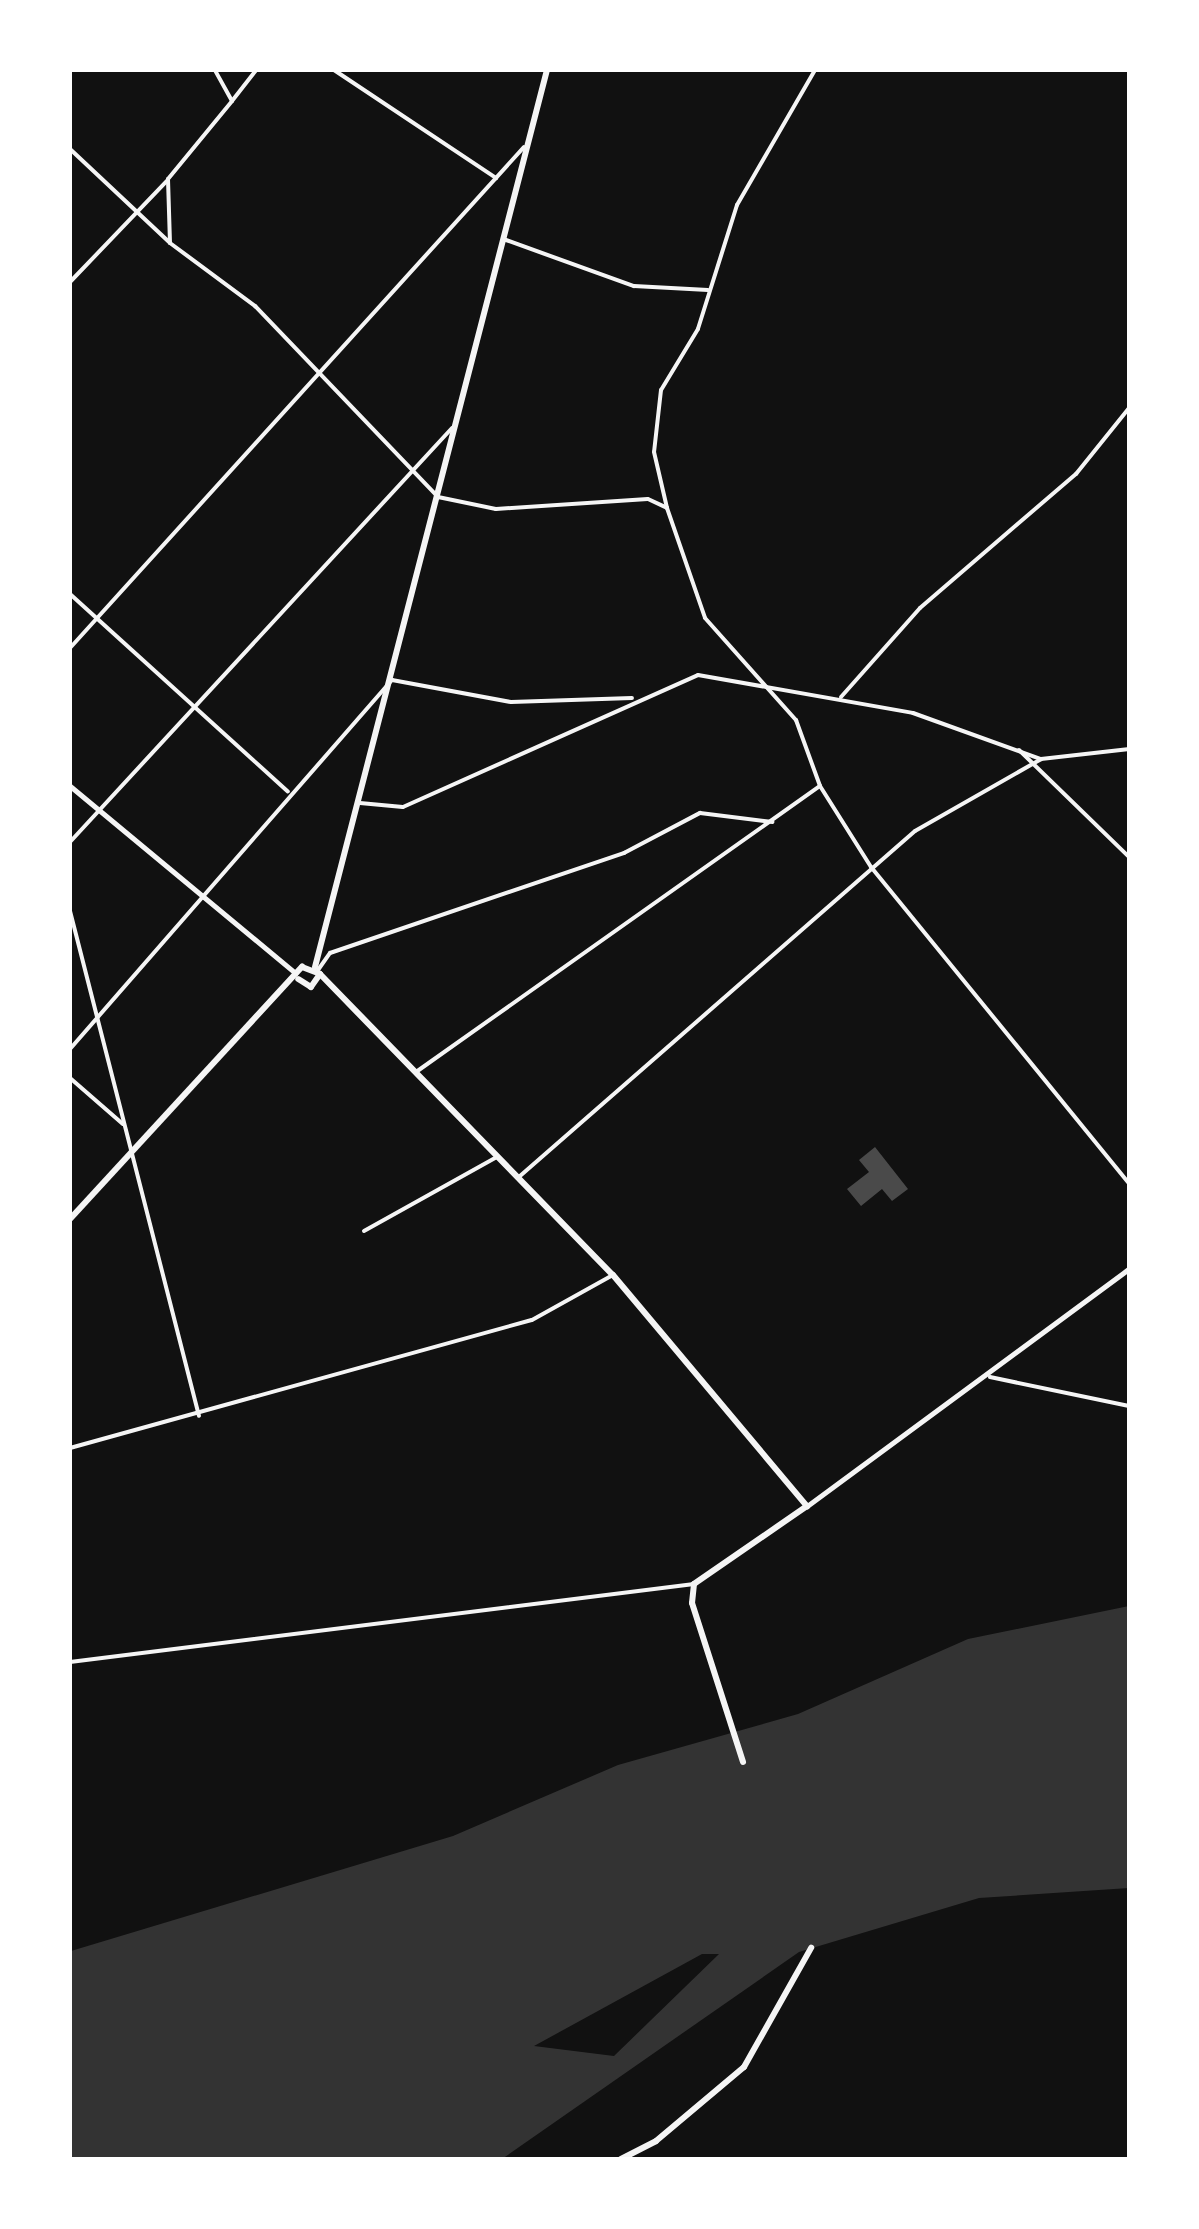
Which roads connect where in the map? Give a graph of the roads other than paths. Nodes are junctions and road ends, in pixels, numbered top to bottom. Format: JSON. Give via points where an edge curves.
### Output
{"nodes":[{"id":1,"x":215,"y":70,"type":"edge"},
{"id":2,"x":256,"y":70,"type":"edge"},
{"id":3,"x":334,"y":70,"type":"edge"},
{"id":4,"x":547,"y":70,"type":"edge"},
{"id":5,"x":815,"y":70,"type":"edge"},
{"id":6,"x":232,"y":101,"type":"junction"},
{"id":7,"x":524,"y":147,"type":"junction"},
{"id":8,"x":70,"y":149,"type":"edge"},
{"id":9,"x":496,"y":178,"type":"junction"},
{"id":10,"x":168,"y":180,"type":"junction"},
{"id":11,"x":136,"y":214,"type":"junction"},
{"id":12,"x":502,"y":238,"type":"junction"},
{"id":13,"x":170,"y":243,"type":"junction"},
{"id":14,"x":70,"y":282,"type":"edge"},
{"id":15,"x":710,"y":290,"type":"junction"},
{"id":16,"x":320,"y":375,"type":"junction"},
{"id":17,"x":1129,"y":408,"type":"edge"},
{"id":18,"x":455,"y":425,"type":"junction"},
{"id":19,"x":410,"y":469,"type":"junction"},
{"id":20,"x":438,"y":497,"type":"junction"},
{"id":21,"x":667,"y":508,"type":"junction"},
{"id":22,"x":70,"y":594,"type":"edge"},
{"id":23,"x":95,"y":622,"type":"junction"},
{"id":24,"x":70,"y":648,"type":"edge"},
{"id":25,"x":392,"y":680,"type":"junction"},
{"id":26,"x":769,"y":684,"type":"junction"},
{"id":27,"x":841,"y":697,"type":"junction"},
{"id":28,"x":637,"y":698,"type":"junction"},
{"id":29,"x":192,"y":708,"type":"junction"},
{"id":30,"x":1129,"y":749,"type":"edge"},
{"id":31,"x":1019,"y":750,"type":"junction"},
{"id":32,"x":1041,"y":759,"type":"junction"},
{"id":33,"x":1026,"y":763,"type":"junction"},
{"id":34,"x":70,"y":786,"type":"edge"},
{"id":35,"x":820,"y":786,"type":"junction"},
{"id":36,"x":289,"y":793,"type":"junction"},
{"id":37,"x":360,"y":803,"type":"junction"},
{"id":38,"x":98,"y":807,"type":"junction"},
{"id":39,"x":775,"y":823,"type":"junction"},
{"id":40,"x":70,"y":842,"type":"edge"},
{"id":41,"x":1129,"y":857,"type":"edge"},
{"id":42,"x":872,"y":868,"type":"junction"},
{"id":43,"x":201,"y":893,"type":"junction"},
{"id":44,"x":70,"y":911,"type":"edge"},
{"id":45,"x":318,"y":970,"type":"junction"},
{"id":46,"x":298,"y":977,"type":"junction"},
{"id":47,"x":101,"y":1016,"type":"junction"},
{"id":48,"x":70,"y":1049,"type":"edge"},
{"id":49,"x":416,"y":1072,"type":"junction"},
{"id":50,"x":70,"y":1078,"type":"edge"},
{"id":51,"x":124,"y":1125,"type":"junction"},
{"id":52,"x":131,"y":1146,"type":"junction"},
{"id":53,"x":497,"y":1157,"type":"junction"},
{"id":54,"x":518,"y":1178,"type":"junction"},
{"id":55,"x":1129,"y":1183,"type":"edge"},
{"id":56,"x":70,"y":1219,"type":"edge"},
{"id":57,"x":364,"y":1231,"type":"dead end"},
{"id":58,"x":1129,"y":1269,"type":"edge"},
{"id":59,"x":613,"y":1275,"type":"junction"},
{"id":60,"x":990,"y":1378,"type":"junction"},
{"id":61,"x":1129,"y":1406,"type":"edge"},
{"id":62,"x":199,"y":1416,"type":"junction"},
{"id":63,"x":70,"y":1448,"type":"edge"},
{"id":64,"x":807,"y":1506,"type":"junction"},
{"id":65,"x":694,"y":1584,"type":"junction"},
{"id":66,"x":70,"y":1662,"type":"edge"},
{"id":67,"x":743,"y":1762,"type":"dead end"},
{"id":68,"x":811,"y":1948,"type":"dead end"},
{"id":69,"x":620,"y":2159,"type":"edge"}],
"edges":[{"from":1,"to":6,"type":"street"},
{"from":2,"to":6,"type":"street"},
{"from":3,"to":9,"type":"street"},
{"from":4,"to":7,"type":"main road"},
{"from":5,"to":15,"type":"street","via":[[738,205]]},
{"from":6,"to":10,"type":"street"},
{"from":7,"to":9,"type":"street"},
{"from":7,"to":12,"type":"main road"},
{"from":8,"to":11,"type":"street"},
{"from":9,"to":16,"type":"street"},
{"from":10,"to":11,"type":"street"},
{"from":10,"to":13,"type":"street"},
{"from":11,"to":13,"type":"street"},
{"from":11,"to":14,"type":"street"},
{"from":12,"to":15,"type":"street","via":[[634,286]]},
{"from":12,"to":18,"type":"main road"},
{"from":13,"to":16,"type":"street","via":[[255,306]]},
{"from":15,"to":21,"type":"street","via":[[654,422]]},
{"from":16,"to":19,"type":"street"},
{"from":16,"to":23,"type":"street"},
{"from":17,"to":27,"type":"street","via":[[1076,474],[920,608]]},
{"from":18,"to":19,"type":"street"},
{"from":18,"to":20,"type":"main road"},
{"from":19,"to":20,"type":"street"},
{"from":19,"to":29,"type":"street"},
{"from":20,"to":21,"type":"street","via":[[496,508],[648,500]]},
{"from":20,"to":25,"type":"main road"},
{"from":21,"to":26,"type":"street","via":[[705,618]]},
{"from":22,"to":23,"type":"street"},
{"from":23,"to":24,"type":"street"},
{"from":23,"to":29,"type":"street"},
{"from":25,"to":28,"type":"street","via":[[511,702]]},
{"from":25,"to":36,"type":"street"},
{"from":25,"to":37,"type":"main road"},
{"from":26,"to":27,"type":"street"},
{"from":26,"to":28,"type":"street","via":[[698,674]]},
{"from":26,"to":35,"type":"street","via":[[796,720]]},
{"from":27,"to":31,"type":"street"},
{"from":28,"to":37,"type":"street","via":[[403,807]]},
{"from":29,"to":36,"type":"street"},
{"from":29,"to":38,"type":"street"},
{"from":30,"to":32,"type":"street"},
{"from":31,"to":32,"type":"street"},
{"from":31,"to":33,"type":"street"},
{"from":32,"to":33,"type":"street"},
{"from":33,"to":41,"type":"street"},
{"from":33,"to":42,"type":"street"},
{"from":34,"to":38,"type":"street"},
{"from":35,"to":39,"type":"street"},
{"from":35,"to":42,"type":"street"},
{"from":36,"to":43,"type":"street"},
{"from":37,"to":45,"type":"main road"},
{"from":38,"to":40,"type":"street"},
{"from":38,"to":43,"type":"street"},
{"from":39,"to":45,"type":"street","via":[[700,813],[624,853],[330,953]]},
{"from":39,"to":49,"type":"street"},
{"from":42,"to":54,"type":"street"},
{"from":42,"to":55,"type":"street"},
{"from":43,"to":46,"type":"street"},
{"from":43,"to":47,"type":"street"},
{"from":44,"to":47,"type":"street"},
{"from":45,"to":46,"type":"main road"},
{"from":45,"to":46,"type":"main road","via":[[311,986]]},
{"from":45,"to":49,"type":"main road"},
{"from":46,"to":52,"type":"main road"},
{"from":47,"to":48,"type":"street"},
{"from":47,"to":51,"type":"street"},
{"from":49,"to":53,"type":"main road"},
{"from":50,"to":51,"type":"street"},
{"from":51,"to":52,"type":"street"},
{"from":52,"to":56,"type":"main road"},
{"from":52,"to":62,"type":"street"},
{"from":53,"to":54,"type":"main road"},
{"from":53,"to":57,"type":"street"},
{"from":54,"to":59,"type":"main road"},
{"from":58,"to":60,"type":"street"},
{"from":59,"to":62,"type":"street","via":[[532,1320]]},
{"from":59,"to":64,"type":"main road"},
{"from":60,"to":61,"type":"street"},
{"from":60,"to":64,"type":"street"},
{"from":62,"to":63,"type":"street"},
{"from":64,"to":65,"type":"main road"},
{"from":65,"to":66,"type":"street"},
{"from":65,"to":67,"type":"main road","via":[[692,1603]]},
{"from":68,"to":69,"type":"main road","via":[[744,2067],[656,2141]]}]}
